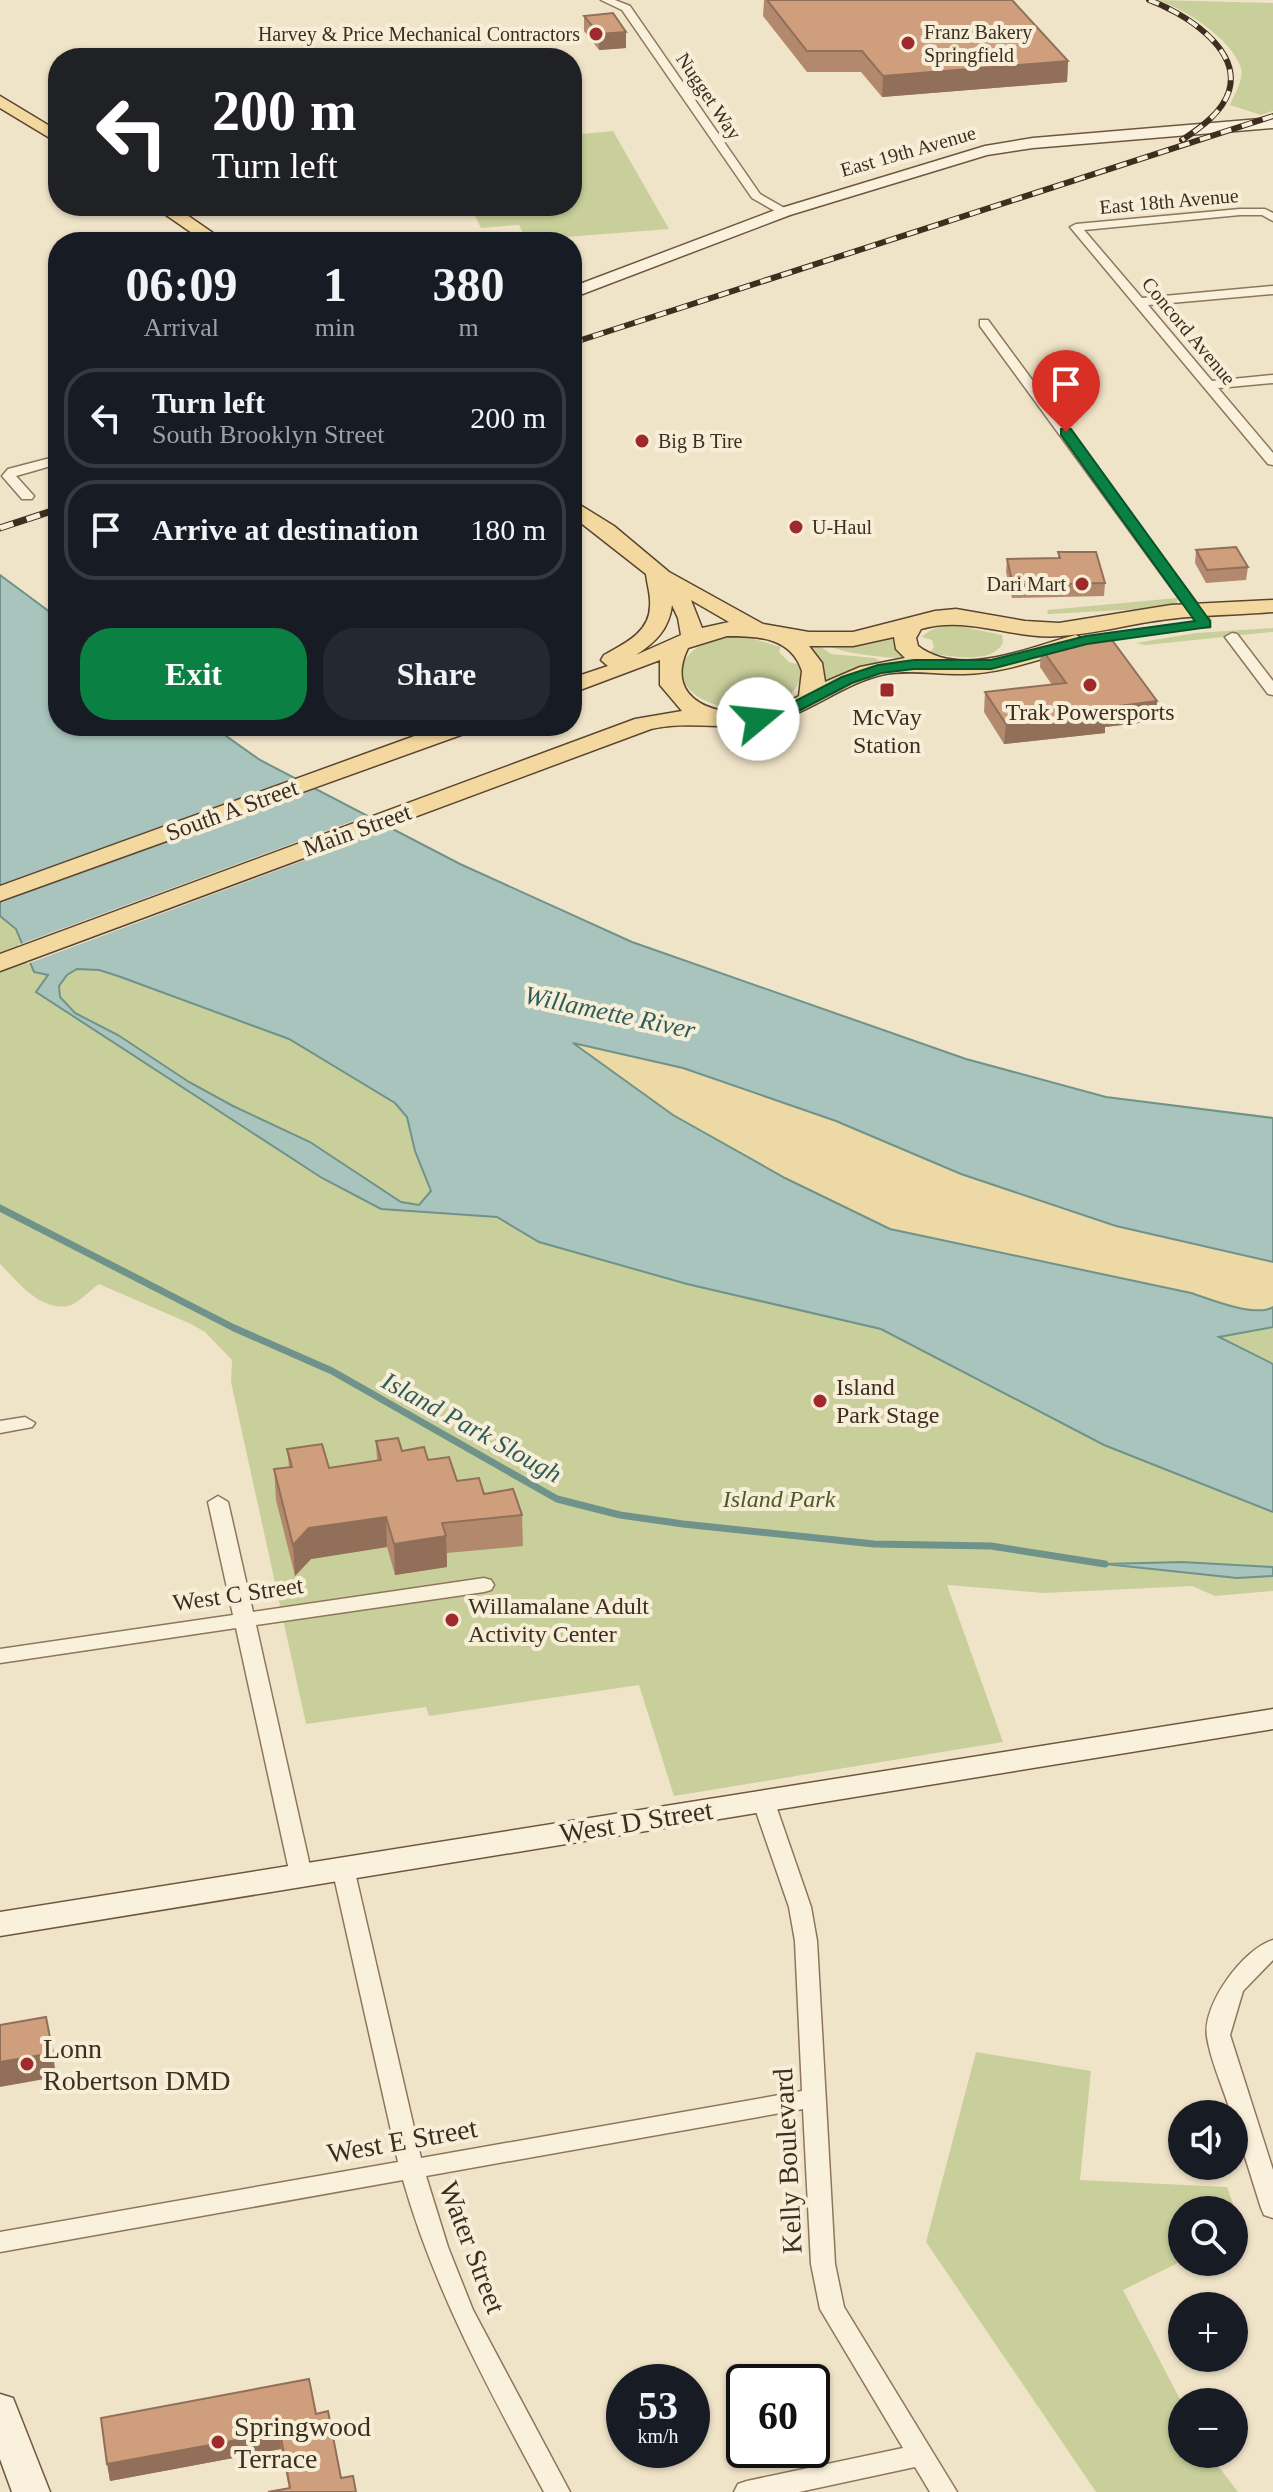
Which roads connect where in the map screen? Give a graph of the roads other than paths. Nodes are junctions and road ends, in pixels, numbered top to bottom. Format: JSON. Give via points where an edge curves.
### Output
{"nodes":[{"id":1,"x":606,"y":0,"type":"edge"},
{"id":2,"x":0,"y":101,"type":"edge"},
{"id":3,"x":1273,"y":123,"type":"edge"},
{"id":4,"x":48,"y":132,"type":"edge"},
{"id":5,"x":784,"y":212,"type":"junction"},
{"id":6,"x":1269,"y":215,"type":"edge"},
{"id":7,"x":177,"y":216,"type":"edge"},
{"id":8,"x":1076,"y":227,"type":"joint"},
{"id":9,"x":202,"y":232,"type":"edge"},
{"id":10,"x":582,"y":289,"type":"edge"},
{"id":11,"x":1273,"y":290,"type":"edge"},
{"id":12,"x":1137,"y":302,"type":"junction"},
{"id":13,"x":984,"y":323,"type":"dead end"},
{"id":14,"x":1273,"y":379,"type":"edge"},
{"id":15,"x":1208,"y":385,"type":"junction"},
{"id":16,"x":1273,"y":461,"type":"edge"},
{"id":17,"x":48,"y":463,"type":"edge"},
{"id":18,"x":27,"y":496,"type":"dead end"},
{"id":19,"x":582,"y":514,"type":"edge"},
{"id":20,"x":654,"y":570,"type":"junction"},
{"id":21,"x":1273,"y":606,"type":"edge"},
{"id":22,"x":1200,"y":617,"type":"junction"},
{"id":23,"x":1273,"y":619,"type":"edge"},
{"id":24,"x":913,"y":625,"type":"junction"},
{"id":25,"x":1006,"y":626,"type":"junction"},
{"id":26,"x":766,"y":631,"type":"junction"},
{"id":27,"x":1232,"y":637,"type":"dead end"},
{"id":28,"x":686,"y":640,"type":"junction"},
{"id":29,"x":1014,"y":658,"type":"junction"},
{"id":30,"x":936,"y":664,"type":"junction"},
{"id":31,"x":582,"y":674,"type":"edge"},
{"id":32,"x":582,"y":682,"type":"edge"},
{"id":33,"x":1273,"y":691,"type":"edge"},
{"id":34,"x":808,"y":701,"type":"junction"},
{"id":35,"x":718,"y":717,"type":"junction"},
{"id":36,"x":437,"y":736,"type":"edge"},
{"id":37,"x":0,"y":894,"type":"edge"},
{"id":38,"x":0,"y":963,"type":"edge"},
{"id":39,"x":25,"y":1423,"type":"dead end"},
{"id":40,"x":0,"y":1427,"type":"edge"},
{"id":41,"x":218,"y":1502,"type":"dead end"},
{"id":42,"x":484,"y":1585,"type":"dead end"},
{"id":43,"x":245,"y":1619,"type":"junction"},
{"id":44,"x":0,"y":1656,"type":"edge"},
{"id":45,"x":1273,"y":1719,"type":"edge"},
{"id":46,"x":763,"y":1800,"type":"junction"},
{"id":47,"x":343,"y":1868,"type":"junction"},
{"id":48,"x":301,"y":1875,"type":"junction"},
{"id":49,"x":0,"y":1924,"type":"edge"},
{"id":50,"x":1273,"y":1948,"type":"edge"},
{"id":51,"x":814,"y":2098,"type":"junction"},
{"id":52,"x":412,"y":2169,"type":"junction"},
{"id":53,"x":1273,"y":2208,"type":"edge"},
{"id":54,"x":0,"y":2242,"type":"edge"},
{"id":55,"x":0,"y":2409,"type":"edge"},
{"id":56,"x":922,"y":2455,"type":"junction"},
{"id":57,"x":31,"y":2492,"type":"edge"},
{"id":58,"x":557,"y":2492,"type":"edge"},
{"id":59,"x":747,"y":2492,"type":"edge"},
{"id":60,"x":944,"y":2492,"type":"edge"}],
"edges":[{"from":1,"to":5,"type":"street","name":"Nugget Way","via":[[626,8],[756,196]]},
{"from":2,"to":4,"type":"main road"},
{"from":3,"to":5,"type":"street","name":"East 19th Avenue","via":[[1003,147]]},
{"from":5,"to":10,"type":"street","name":"East 19th Avenue"},
{"from":6,"to":8,"type":"street","name":"East 18th Avenue"},
{"from":7,"to":9,"type":"main road"},
{"from":8,"to":12,"type":"street","name":"Concord Avenue"},
{"from":11,"to":12,"type":"street"},
{"from":12,"to":15,"type":"street","name":"Concord Avenue"},
{"from":13,"to":22,"type":"street"},
{"from":14,"to":15,"type":"street"},
{"from":15,"to":16,"type":"street","name":"Concord Avenue"},
{"from":17,"to":18,"type":"street","via":[[9,476]]},
{"from":19,"to":20,"type":"main road"},
{"from":20,"to":26,"type":"main road"},
{"from":20,"to":28,"type":"main road","via":[[685,608]]},
{"from":20,"to":31,"type":"main road","via":[[663,606],[656,627],[621,654]]},
{"from":21,"to":22,"type":"main road"},
{"from":22,"to":23,"type":"main road"},
{"from":22,"to":25,"type":"main road","via":[[1072,630]]},
{"from":22,"to":29,"type":"main road"},
{"from":24,"to":25,"type":"main road","via":[[956,616]]},
{"from":24,"to":26,"type":"main road","via":[[853,639],[809,639]]},
{"from":24,"to":30,"type":"main road","via":[[905,638],[907,649]]},
{"from":25,"to":29,"type":"main road","via":[[1021,641]]},
{"from":26,"to":28,"type":"main road","via":[[727,629]]},
{"from":26,"to":34,"type":"main road","via":[[798,647],[812,663],[816,682]]},
{"from":27,"to":33,"type":"street"},
{"from":28,"to":32,"type":"main road"},
{"from":28,"to":35,"type":"main road","via":[[668,670],[673,689],[690,707]]},
{"from":29,"to":30,"type":"main road","via":[[981,666]]},
{"from":30,"to":34,"type":"main road","via":[[867,672]]},
{"from":34,"to":35,"type":"main road","via":[[768,717]]},
{"from":35,"to":38,"type":"main road","name":"Main Street","via":[[664,719],[604,739]]},
{"from":36,"to":37,"type":"main road","name":"South A Street"},
{"from":39,"to":40,"type":"street"},
{"from":41,"to":43,"type":"street"},
{"from":42,"to":43,"type":"street","name":"West C Street"},
{"from":43,"to":44,"type":"street","name":"West C Street"},
{"from":43,"to":48,"type":"street"},
{"from":45,"to":46,"type":"street","name":"West D Street"},
{"from":46,"to":47,"type":"street","name":"West D Street"},
{"from":46,"to":51,"type":"street","name":"Kelly Boulevard","via":[[800,1907],[806,1941]]},
{"from":47,"to":48,"type":"street","name":"West D Street"},
{"from":47,"to":52,"type":"street","name":"Water Street"},
{"from":48,"to":49,"type":"street","name":"West D Street"},
{"from":50,"to":53,"type":"street","via":[[1242,1973],[1222,2008],[1218,2035]]},
{"from":51,"to":52,"type":"street","name":"West E Street"},
{"from":51,"to":56,"type":"street","name":"Kelly Boulevard","via":[[823,2264],[832,2309]]},
{"from":52,"to":54,"type":"street","name":"West E Street"},
{"from":52,"to":58,"type":"street","name":"Water Street","via":[[437,2249],[484,2358]]},
{"from":55,"to":57,"type":"street"},
{"from":56,"to":59,"type":"street"},
{"from":56,"to":60,"type":"street","name":"Kelly Boulevard"}]}
